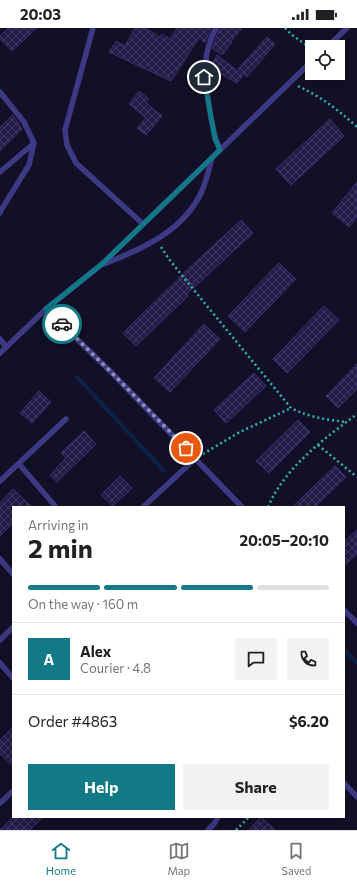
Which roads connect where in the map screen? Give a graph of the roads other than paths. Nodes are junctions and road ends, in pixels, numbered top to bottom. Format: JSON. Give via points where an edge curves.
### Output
{"nodes":[{"id":1,"x":93,"y":28,"type":"edge"},
{"id":2,"x":216,"y":28,"type":"edge"},
{"id":3,"x":347,"y":28,"type":"edge"},
{"id":4,"x":334,"y":40,"type":"edge"},
{"id":5,"x":305,"y":68,"type":"edge"},
{"id":6,"x":0,"y":92,"type":"edge"},
{"id":7,"x":34,"y":143,"type":"junction"},
{"id":8,"x":220,"y":150,"type":"junction"},
{"id":9,"x":212,"y":158,"type":"junction"},
{"id":10,"x":0,"y":172,"type":"edge"},
{"id":11,"x":0,"y":213,"type":"edge"},
{"id":12,"x":143,"y":224,"type":"junction"},
{"id":13,"x":102,"y":264,"type":"junction"},
{"id":14,"x":46,"y":309,"type":"junction"},
{"id":15,"x":0,"y":339,"type":"edge"},
{"id":16,"x":6,"y":347,"type":"junction"},
{"id":17,"x":0,"y":353,"type":"edge"},
{"id":18,"x":66,"y":419,"type":"dead end"},
{"id":19,"x":196,"y":458,"type":"junction"},
{"id":20,"x":18,"y":464,"type":"junction"},
{"id":21,"x":0,"y":481,"type":"edge"},
{"id":22,"x":55,"y":506,"type":"edge"},
{"id":23,"x":144,"y":506,"type":"edge"},
{"id":24,"x":241,"y":506,"type":"edge"},
{"id":25,"x":0,"y":559,"type":"edge"},
{"id":26,"x":12,"y":573,"type":"edge"},
{"id":27,"x":345,"y":611,"type":"edge"},
{"id":28,"x":357,"y":623,"type":"edge"},
{"id":29,"x":12,"y":628,"type":"edge"},
{"id":30,"x":0,"y":640,"type":"edge"},
{"id":31,"x":0,"y":663,"type":"edge"},
{"id":32,"x":12,"y":677,"type":"edge"},
{"id":33,"x":345,"y":784,"type":"edge"},
{"id":34,"x":12,"y":792,"type":"edge"},
{"id":35,"x":357,"y":798,"type":"edge"},
{"id":36,"x":0,"y":803,"type":"edge"},
{"id":37,"x":217,"y":818,"type":"edge"},
{"id":38,"x":208,"y":830,"type":"edge"}],
"edges":[{"from":1,"to":12,"type":"lane","via":[[65,130],[67,145],[76,163]]},
{"from":2,"to":8,"type":"lane","via":[[207,48],[204,77],[215,139]]},
{"from":3,"to":4,"type":"lane"},
{"from":5,"to":8,"type":"lane"},
{"from":6,"to":7,"type":"lane","via":[[24,122]]},
{"from":7,"to":10,"type":"lane"},
{"from":7,"to":11,"type":"lane","via":[[29,165]]},
{"from":8,"to":9,"type":"lane"},
{"from":9,"to":12,"type":"lane"},
{"from":9,"to":13,"type":"lane","via":[[202,190],[192,208],[175,226],[156,240]]},
{"from":12,"to":13,"type":"lane"},
{"from":13,"to":14,"type":"lane"},
{"from":14,"to":16,"type":"lane"},
{"from":14,"to":19,"type":"lane"},
{"from":15,"to":16,"type":"lane"},
{"from":16,"to":17,"type":"lane"},
{"from":18,"to":20,"type":"lane"},
{"from":19,"to":23,"type":"lane"},
{"from":19,"to":24,"type":"lane"},
{"from":20,"to":21,"type":"lane"},
{"from":20,"to":22,"type":"lane"},
{"from":25,"to":26,"type":"lane"},
{"from":27,"to":28,"type":"lane"},
{"from":29,"to":30,"type":"lane"},
{"from":31,"to":32,"type":"lane"},
{"from":33,"to":35,"type":"lane"},
{"from":34,"to":36,"type":"lane"},
{"from":37,"to":38,"type":"lane"}]}
